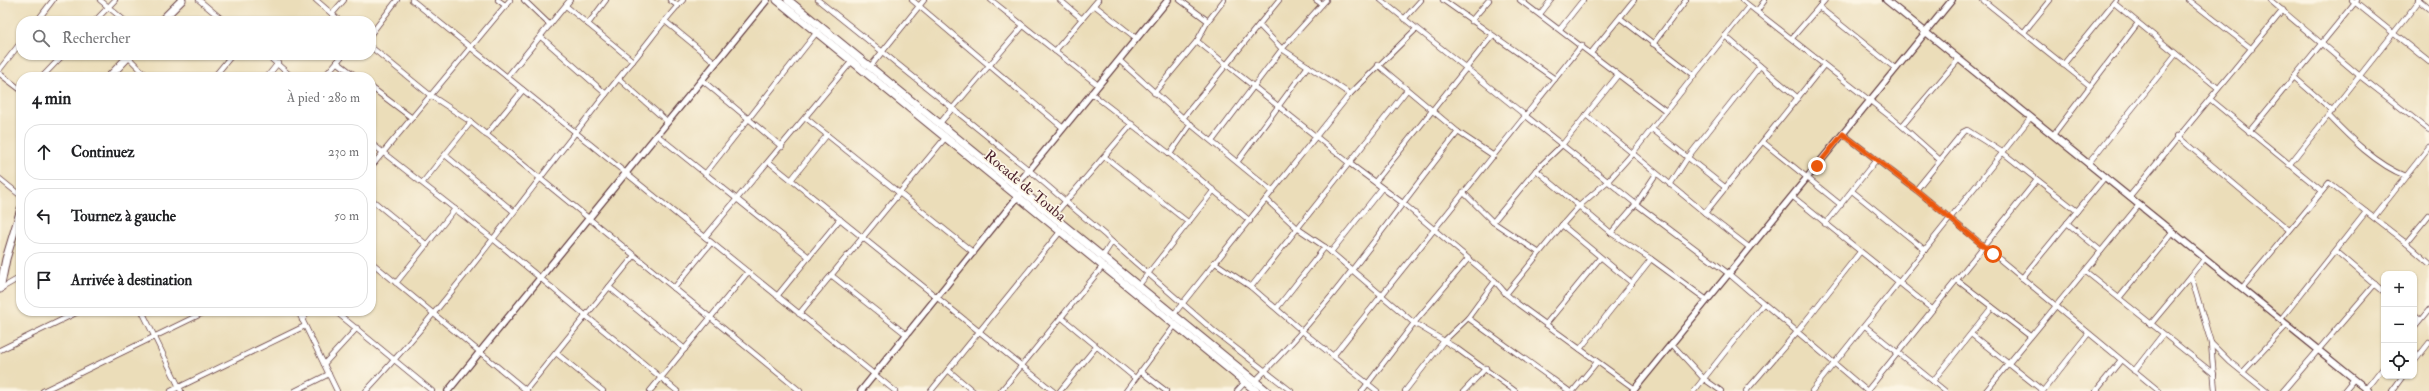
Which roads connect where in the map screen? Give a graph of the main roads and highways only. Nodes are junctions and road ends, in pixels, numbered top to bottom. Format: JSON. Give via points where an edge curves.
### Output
{"nodes":[{"id":1,"x":182,"y":0,"type":"edge"},
{"id":2,"x":777,"y":0,"type":"edge"},
{"id":3,"x":788,"y":0,"type":"edge"},
{"id":4,"x":166,"y":16,"type":"edge"},
{"id":5,"x":125,"y":60,"type":"edge"},
{"id":6,"x":114,"y":72,"type":"edge"},
{"id":7,"x":1021,"y":193,"type":"junction"},
{"id":8,"x":16,"y":226,"type":"edge"},
{"id":9,"x":0,"y":289,"type":"edge"},
{"id":10,"x":1256,"y":391,"type":"edge"},
{"id":11,"x":1267,"y":391,"type":"edge"}],
"edges":[{"from":1,"to":4,"type":"main road"},
{"from":2,"to":7,"type":"main road","name":"Rocade de Touba"},
{"from":3,"to":7,"type":"main road","name":"Rocade de Touba","via":[[1016,186]]},
{"from":5,"to":6,"type":"main road"},
{"from":7,"to":10,"type":"main road","name":"Rocade de Touba","via":[[1060,232]]},
{"from":7,"to":11,"type":"main road","name":"Rocade de Touba","via":[[1139,284]]},
{"from":8,"to":9,"type":"main road"}]}
